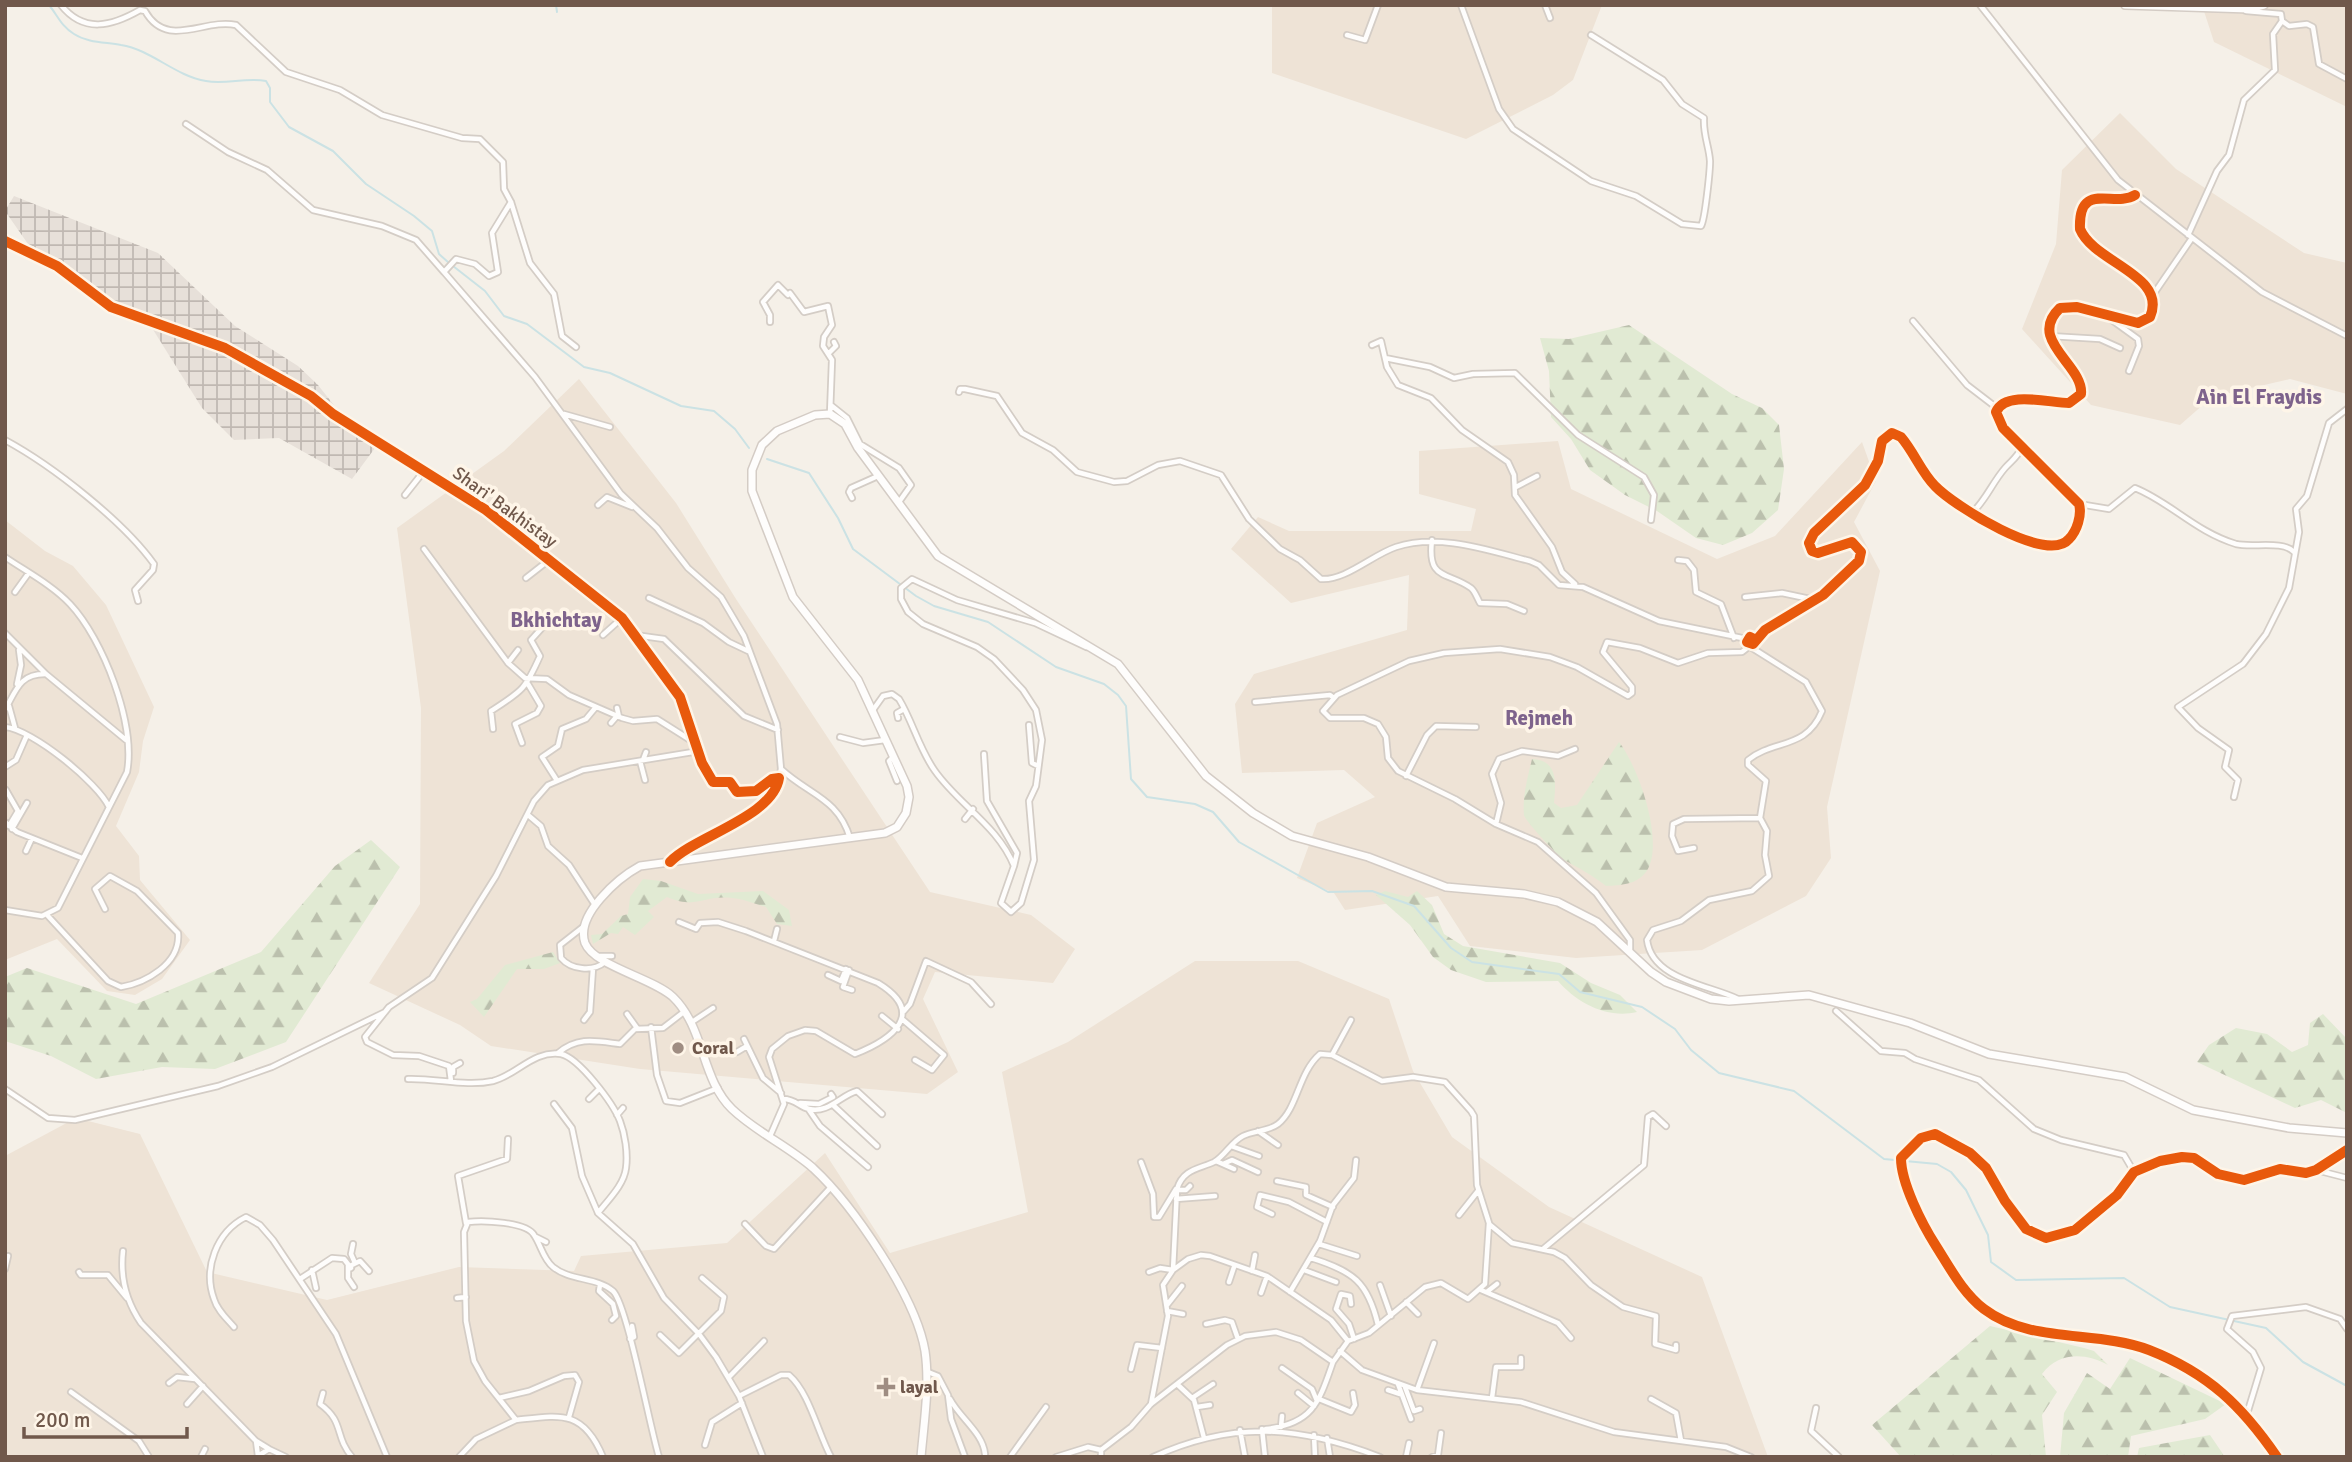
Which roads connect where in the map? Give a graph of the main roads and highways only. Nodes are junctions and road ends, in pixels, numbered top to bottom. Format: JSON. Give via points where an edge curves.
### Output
{"nodes":[{"id":1,"x":2125,"y":5,"type":"edge"},
{"id":2,"x":2264,"y":5,"type":"edge"},
{"id":3,"x":2347,"y":1133,"type":"edge"},
{"id":4,"x":921,"y":1457,"type":"edge"}],
"edges":[{"from":1,"to":2,"type":"main road","via":[[2242,9]]},
{"from":3,"to":4,"type":"main road","via":[[2289,1128],[2193,1110],[2124,1077],[1989,1054],[1910,1023],[1809,995],[1711,999],[1666,982],[1597,922],[1558,902],[1446,887],[1368,857],[1306,842],[1272,826],[1206,776],[1118,664],[952,567],[932,550],[831,410],[772,435],[754,458],[751,491],[793,597],[858,680],[873,710],[909,792],[906,813],[891,831],[650,863],[631,871],[596,906],[584,926],[584,940],[595,956],[609,959],[671,995],[685,1012],[732,1108],[831,1186],[857,1220],[918,1325],[926,1371]]}]}
